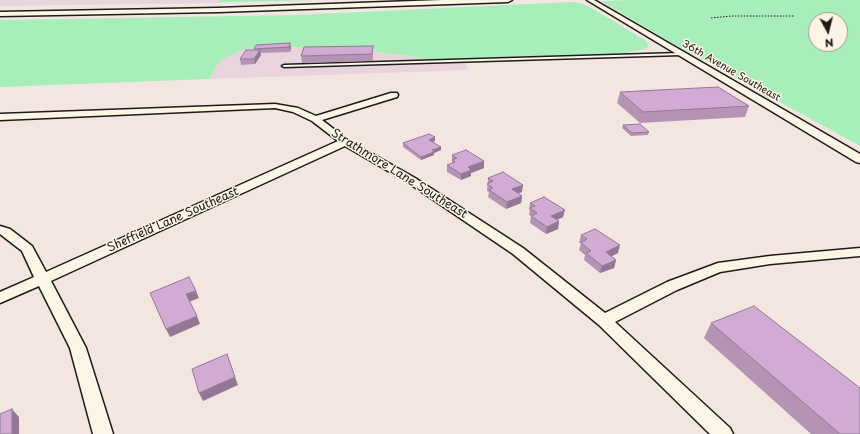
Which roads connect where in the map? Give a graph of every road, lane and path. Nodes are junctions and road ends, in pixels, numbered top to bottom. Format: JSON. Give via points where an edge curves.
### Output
{"nodes":[{"id":1,"x":391,"y":0,"type":"edge"},
{"id":2,"x":508,"y":0,"type":"edge"},
{"id":3,"x":590,"y":0,"type":"edge"},
{"id":4,"x":0,"y":9,"type":"edge"},
{"id":5,"x":0,"y":14,"type":"edge"},
{"id":6,"x":795,"y":16,"type":"dead end"},
{"id":7,"x":711,"y":18,"type":"dead end"},
{"id":8,"x":680,"y":54,"type":"junction"},
{"id":9,"x":284,"y":66,"type":"dead end"},
{"id":10,"x":394,"y":95,"type":"dead end"},
{"id":11,"x":0,"y":117,"type":"edge"},
{"id":12,"x":315,"y":119,"type":"junction"},
{"id":13,"x":345,"y":142,"type":"junction"},
{"id":14,"x":860,"y":159,"type":"edge"},
{"id":15,"x":0,"y":230,"type":"edge"},
{"id":16,"x":860,"y":252,"type":"edge"},
{"id":17,"x":42,"y":279,"type":"junction"},
{"id":18,"x":0,"y":298,"type":"edge"},
{"id":19,"x":604,"y":321,"type":"junction"},
{"id":20,"x":103,"y":434,"type":"edge"},
{"id":21,"x":723,"y":434,"type":"edge"}],
"edges":[{"from":1,"to":4,"type":"main road"},
{"from":2,"to":5,"type":"main road","via":[[233,10]]},
{"from":3,"to":8,"type":"street","name":"36th Avenue Southeast"},
{"from":6,"to":7,"type":"path"},
{"from":8,"to":9,"type":"lane"},
{"from":8,"to":14,"type":"street","name":"36th Avenue Southeast"},
{"from":10,"to":12,"type":"street"},
{"from":11,"to":12,"type":"street","name":"Strathmore Lane Southeast","via":[[275,106],[295,110]]},
{"from":12,"to":13,"type":"street","name":"Strathmore Lane Southeast"},
{"from":13,"to":17,"type":"street","name":"Sheffield Lane Southeast"},
{"from":13,"to":19,"type":"street","name":"Strathmore Lane Southeast","via":[[411,180],[518,251]]},
{"from":15,"to":17,"type":"street","via":[[27,249]]},
{"from":16,"to":19,"type":"street","via":[[770,260],[718,268],[672,286]]},
{"from":17,"to":18,"type":"street","name":"Sheffield Lane Southeast"},
{"from":17,"to":20,"type":"street","via":[[78,348]]},
{"from":19,"to":21,"type":"street","name":"Strathmore Lane Southeast"}]}
